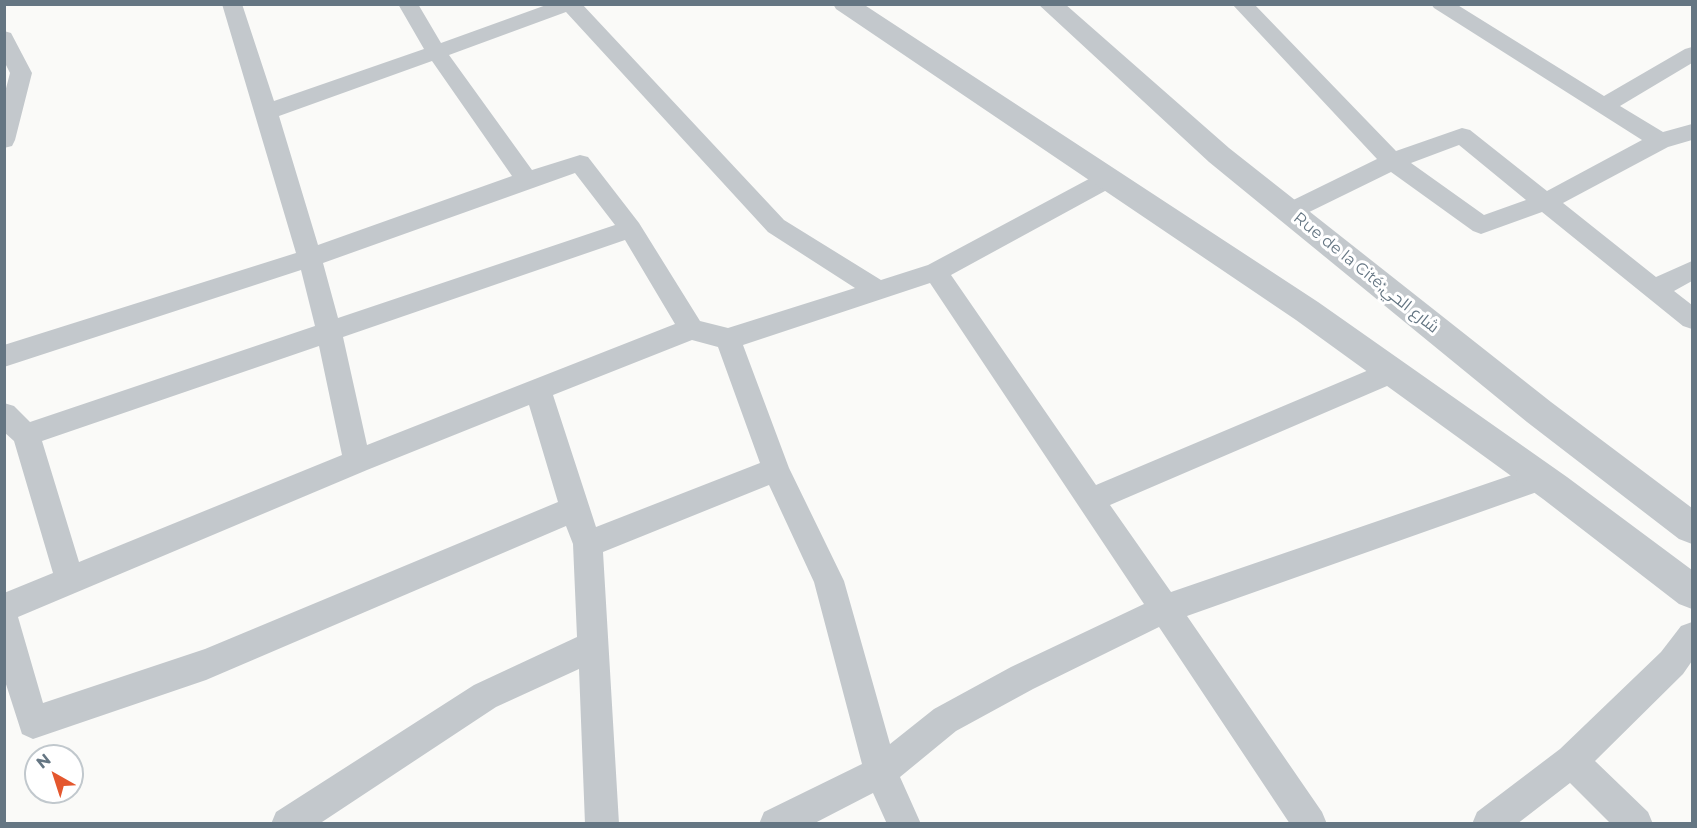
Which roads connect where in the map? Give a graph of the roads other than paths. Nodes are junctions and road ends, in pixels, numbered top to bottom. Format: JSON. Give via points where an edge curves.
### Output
{"nodes":[{"id":1,"x":232,"y":4,"type":"edge"},
{"id":2,"x":408,"y":4,"type":"edge"},
{"id":3,"x":845,"y":4,"type":"edge"},
{"id":4,"x":1050,"y":4,"type":"edge"},
{"id":5,"x":1242,"y":4,"type":"edge"},
{"id":6,"x":1446,"y":5,"type":"edge"},
{"id":7,"x":4,"y":38,"type":"edge"},
{"id":8,"x":436,"y":52,"type":"junction"},
{"id":9,"x":1692,"y":54,"type":"edge"},
{"id":10,"x":1604,"y":106,"type":"junction"},
{"id":11,"x":267,"y":112,"type":"junction"},
{"id":12,"x":1692,"y":132,"type":"edge"},
{"id":13,"x":4,"y":140,"type":"edge"},
{"id":14,"x":1660,"y":141,"type":"junction"},
{"id":15,"x":1392,"y":161,"type":"junction"},
{"id":16,"x":1108,"y":179,"type":"junction"},
{"id":17,"x":527,"y":180,"type":"junction"},
{"id":18,"x":1545,"y":202,"type":"junction"},
{"id":19,"x":1289,"y":212,"type":"junction"},
{"id":20,"x":631,"y":229,"type":"junction"},
{"id":21,"x":310,"y":258,"type":"junction"},
{"id":22,"x":1692,"y":270,"type":"edge"},
{"id":23,"x":936,"y":272,"type":"junction"},
{"id":24,"x":1655,"y":289,"type":"junction"},
{"id":25,"x":877,"y":290,"type":"junction"},
{"id":26,"x":1692,"y":319,"type":"edge"},
{"id":27,"x":691,"y":329,"type":"junction"},
{"id":28,"x":329,"y":330,"type":"junction"},
{"id":29,"x":728,"y":339,"type":"junction"},
{"id":30,"x":4,"y":356,"type":"edge"},
{"id":31,"x":1392,"y":372,"type":"junction"},
{"id":32,"x":538,"y":390,"type":"junction"},
{"id":33,"x":4,"y":414,"type":"edge"},
{"id":34,"x":26,"y":435,"type":"junction"},
{"id":35,"x":357,"y":461,"type":"junction"},
{"id":36,"x":776,"y":469,"type":"junction"},
{"id":37,"x":1541,"y":478,"type":"junction"},
{"id":38,"x":1091,"y":500,"type":"junction"},
{"id":39,"x":574,"y":508,"type":"junction"},
{"id":40,"x":1692,"y":528,"type":"edge"},
{"id":41,"x":588,"y":544,"type":"junction"},
{"id":42,"x":70,"y":581,"type":"junction"},
{"id":43,"x":1692,"y":591,"type":"edge"},
{"id":44,"x":4,"y":608,"type":"edge"},
{"id":45,"x":1165,"y":609,"type":"junction"},
{"id":46,"x":4,"y":620,"type":"edge"},
{"id":47,"x":1692,"y":637,"type":"edge"},
{"id":48,"x":593,"y":646,"type":"junction"},
{"id":49,"x":1572,"y":761,"type":"junction"},
{"id":50,"x":881,"y":772,"type":"junction"},
{"id":51,"x":288,"y":824,"type":"edge"},
{"id":52,"x":602,"y":824,"type":"edge"},
{"id":53,"x":776,"y":824,"type":"edge"},
{"id":54,"x":904,"y":824,"type":"edge"},
{"id":55,"x":1310,"y":824,"type":"edge"},
{"id":56,"x":1489,"y":824,"type":"edge"},
{"id":57,"x":1636,"y":824,"type":"edge"}],
"edges":[{"from":1,"to":11,"type":"street"},
{"from":2,"to":8,"type":"street"},
{"from":3,"to":16,"type":"street"},
{"from":4,"to":19,"type":"street","name":"Rue de la Cité;شارع الحي"},
{"from":5,"to":15,"type":"street"},
{"from":6,"to":10,"type":"street"},
{"from":7,"to":13,"type":"street","via":[[21,73]]},
{"from":8,"to":11,"type":"street"},
{"from":8,"to":17,"type":"street"},
{"from":8,"to":25,"type":"street","via":[[570,4],[776,226]]},
{"from":9,"to":10,"type":"street"},
{"from":10,"to":14,"type":"street"},
{"from":11,"to":21,"type":"street"},
{"from":12,"to":14,"type":"street"},
{"from":14,"to":18,"type":"street"},
{"from":15,"to":18,"type":"street","via":[[1481,225]]},
{"from":15,"to":18,"type":"street","via":[[1462,136]]},
{"from":15,"to":19,"type":"street"},
{"from":16,"to":23,"type":"street"},
{"from":16,"to":31,"type":"street"},
{"from":17,"to":20,"type":"street","via":[[580,163]]},
{"from":17,"to":21,"type":"street"},
{"from":18,"to":24,"type":"street"},
{"from":19,"to":40,"type":"street","name":"Rue de la Cité;شارع الحي","via":[[1539,412]]},
{"from":20,"to":27,"type":"street"},
{"from":20,"to":28,"type":"street"},
{"from":21,"to":28,"type":"street"},
{"from":21,"to":30,"type":"street"},
{"from":22,"to":24,"type":"street"},
{"from":23,"to":25,"type":"street"},
{"from":23,"to":38,"type":"street"},
{"from":24,"to":26,"type":"street"},
{"from":25,"to":29,"type":"street"},
{"from":27,"to":29,"type":"street"},
{"from":27,"to":32,"type":"street"},
{"from":28,"to":34,"type":"street"},
{"from":28,"to":35,"type":"street"},
{"from":29,"to":36,"type":"street"},
{"from":31,"to":37,"type":"street"},
{"from":31,"to":38,"type":"street"},
{"from":32,"to":35,"type":"street"},
{"from":32,"to":39,"type":"street"},
{"from":33,"to":34,"type":"street"},
{"from":34,"to":42,"type":"street"},
{"from":35,"to":42,"type":"street"},
{"from":36,"to":41,"type":"street"},
{"from":36,"to":50,"type":"street","via":[[829,580]]},
{"from":37,"to":43,"type":"street"},
{"from":37,"to":45,"type":"street"},
{"from":38,"to":45,"type":"street"},
{"from":39,"to":41,"type":"street"},
{"from":39,"to":46,"type":"street","via":[[206,664],[33,723]]},
{"from":41,"to":48,"type":"street"},
{"from":42,"to":44,"type":"street"},
{"from":45,"to":50,"type":"street","via":[[945,720]]},
{"from":45,"to":55,"type":"street"},
{"from":47,"to":49,"type":"street","via":[[1672,663]]},
{"from":48,"to":51,"type":"street","via":[[484,696]]},
{"from":48,"to":52,"type":"street"},
{"from":49,"to":56,"type":"street"},
{"from":49,"to":57,"type":"street"},
{"from":50,"to":53,"type":"street"},
{"from":50,"to":54,"type":"street"}]}
